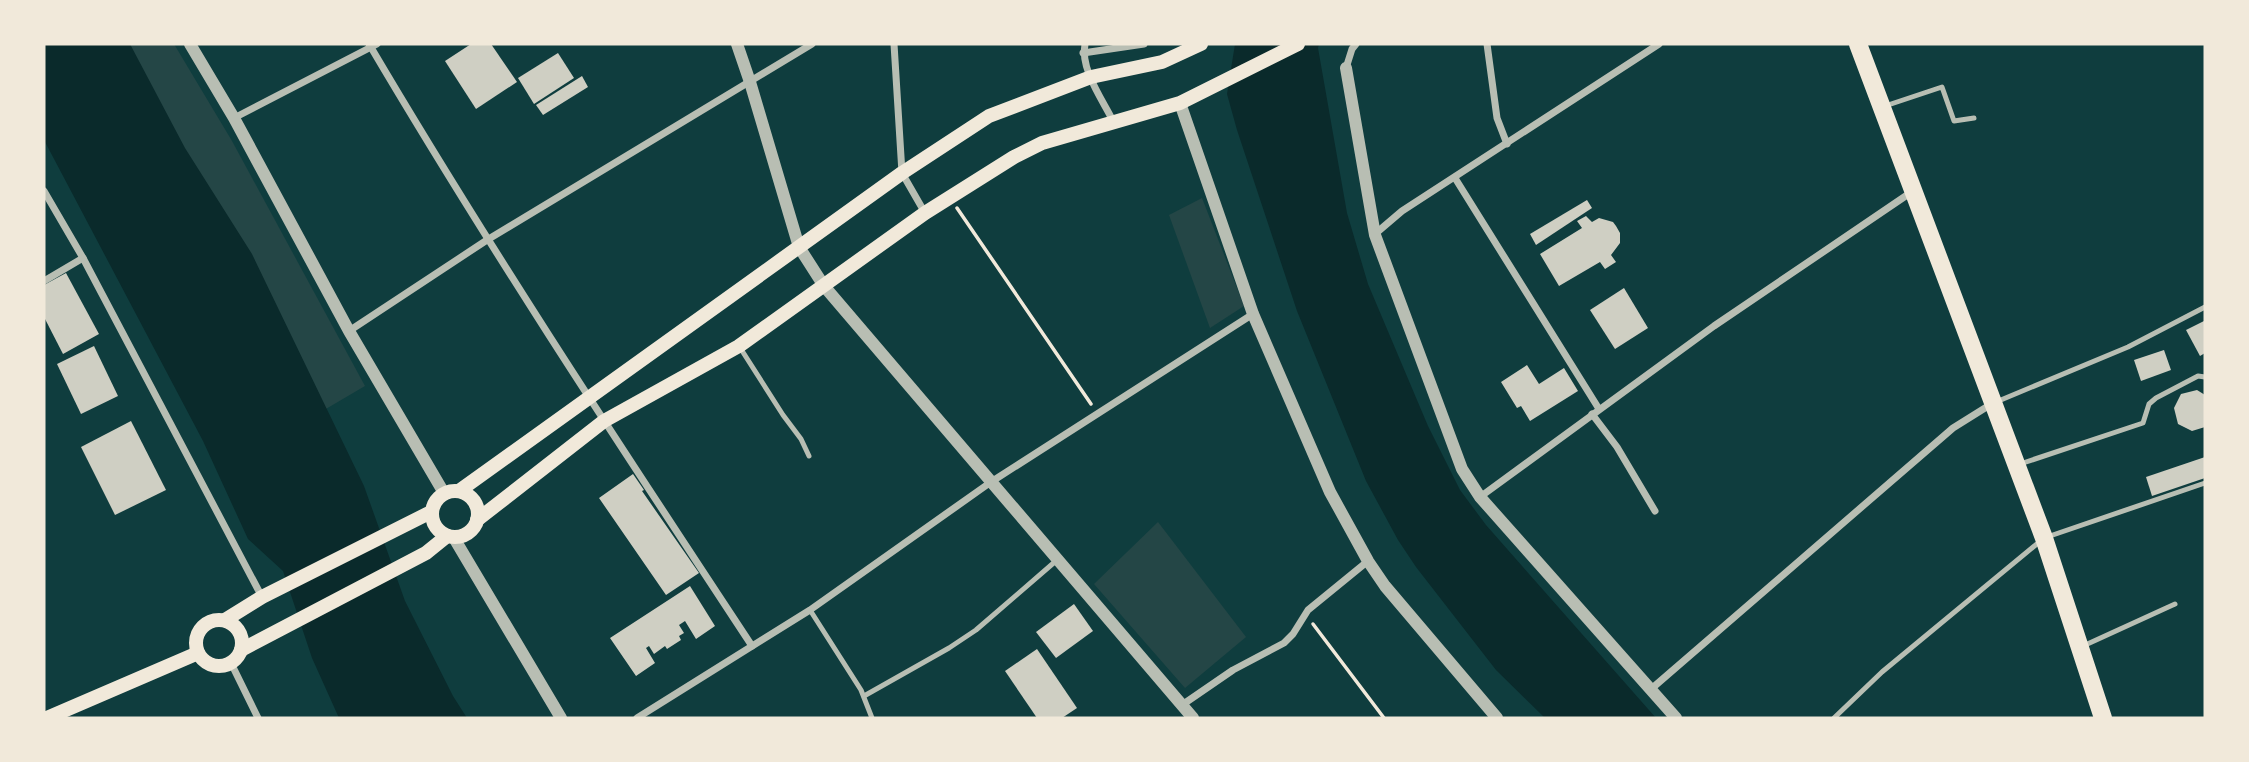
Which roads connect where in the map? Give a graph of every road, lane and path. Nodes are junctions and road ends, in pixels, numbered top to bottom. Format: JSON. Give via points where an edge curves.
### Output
{"nodes":[{"id":1,"x":190,"y":44,"type":"edge"},
{"id":2,"x":737,"y":44,"type":"edge"},
{"id":3,"x":812,"y":44,"type":"edge"},
{"id":4,"x":894,"y":44,"type":"edge"},
{"id":5,"x":1085,"y":44,"type":"edge"},
{"id":6,"x":1144,"y":44,"type":"edge"},
{"id":7,"x":1201,"y":44,"type":"edge"},
{"id":8,"x":1298,"y":44,"type":"edge"},
{"id":9,"x":1356,"y":44,"type":"edge"},
{"id":10,"x":1487,"y":44,"type":"edge"},
{"id":11,"x":1659,"y":44,"type":"edge"},
{"id":12,"x":1858,"y":44,"type":"edge"},
{"id":13,"x":372,"y":45,"type":"edge"},
{"id":14,"x":1083,"y":53,"type":"junction"},
{"id":15,"x":1346,"y":68,"type":"joint"},
{"id":16,"x":1091,"y":77,"type":"junction"},
{"id":17,"x":750,"y":82,"type":"junction"},
{"id":18,"x":1180,"y":103,"type":"junction"},
{"id":19,"x":1882,"y":107,"type":"junction"},
{"id":20,"x":234,"y":118,"type":"junction"},
{"id":21,"x":1974,"y":118,"type":"dead end"},
{"id":22,"x":1113,"y":121,"type":"junction"},
{"id":23,"x":1507,"y":144,"type":"junction"},
{"id":24,"x":902,"y":173,"type":"junction"},
{"id":25,"x":1455,"y":178,"type":"junction"},
{"id":26,"x":44,"y":191,"type":"edge"},
{"id":27,"x":1914,"y":191,"type":"junction"},
{"id":28,"x":950,"y":197,"type":"junction"},
{"id":29,"x":925,"y":213,"type":"junction"},
{"id":30,"x":1375,"y":235,"type":"junction"},
{"id":31,"x":487,"y":240,"type":"junction"},
{"id":32,"x":799,"y":247,"type":"junction"},
{"id":33,"x":83,"y":258,"type":"junction"},
{"id":34,"x":44,"y":281,"type":"edge"},
{"id":35,"x":824,"y":286,"type":"junction"},
{"id":36,"x":2205,"y":307,"type":"edge"},
{"id":37,"x":1253,"y":314,"type":"junction"},
{"id":38,"x":349,"y":331,"type":"junction"},
{"id":39,"x":739,"y":346,"type":"junction"},
{"id":40,"x":2205,"y":377,"type":"edge"},
{"id":41,"x":587,"y":397,"type":"junction"},
{"id":42,"x":1994,"y":403,"type":"junction"},
{"id":43,"x":1595,"y":412,"type":"junction"},
{"id":44,"x":1098,"y":414,"type":"junction"},
{"id":45,"x":604,"y":422,"type":"junction"},
{"id":46,"x":809,"y":456,"type":"dead end"},
{"id":47,"x":2017,"y":465,"type":"junction"},
{"id":48,"x":991,"y":482,"type":"junction"},
{"id":49,"x":2205,"y":484,"type":"edge"},
{"id":50,"x":452,"y":492,"type":"junction"},
{"id":51,"x":1480,"y":498,"type":"junction"},
{"id":52,"x":1655,"y":511,"type":"dead end"},
{"id":53,"x":431,"y":512,"type":"junction"},
{"id":54,"x":477,"y":520,"type":"junction"},
{"id":55,"x":451,"y":537,"type":"junction"},
{"id":56,"x":2044,"y":538,"type":"junction"},
{"id":57,"x":1057,"y":560,"type":"junction"},
{"id":58,"x":1368,"y":561,"type":"junction"},
{"id":59,"x":262,"y":597,"type":"junction"},
{"id":60,"x":2175,"y":604,"type":"dead end"},
{"id":61,"x":810,"y":610,"type":"junction"},
{"id":62,"x":1305,"y":614,"type":"junction"},
{"id":63,"x":225,"y":620,"type":"junction"},
{"id":64,"x":752,"y":646,"type":"junction"},
{"id":65,"x":2080,"y":648,"type":"junction"},
{"id":66,"x":241,"y":650,"type":"junction"},
{"id":67,"x":198,"y":653,"type":"junction"},
{"id":68,"x":231,"y":663,"type":"junction"},
{"id":69,"x":1650,"y":690,"type":"junction"},
{"id":70,"x":864,"y":696,"type":"junction"},
{"id":71,"x":1182,"y":705,"type":"junction"},
{"id":72,"x":47,"y":718,"type":"edge"},
{"id":73,"x":258,"y":718,"type":"edge"},
{"id":74,"x":561,"y":718,"type":"edge"},
{"id":75,"x":637,"y":718,"type":"edge"},
{"id":76,"x":872,"y":718,"type":"edge"},
{"id":77,"x":1194,"y":718,"type":"edge"},
{"id":78,"x":1384,"y":718,"type":"edge"},
{"id":79,"x":1497,"y":718,"type":"edge"},
{"id":80,"x":1676,"y":718,"type":"edge"},
{"id":81,"x":1834,"y":718,"type":"edge"},
{"id":82,"x":2104,"y":718,"type":"edge"}],
"edges":[{"from":1,"to":20,"type":"street"},
{"from":2,"to":17,"type":"street"},
{"from":3,"to":17,"type":"street"},
{"from":4,"to":24,"type":"street"},
{"from":5,"to":14,"type":"street"},
{"from":6,"to":14,"type":"street"},
{"from":7,"to":16,"type":"main road","via":[[1175,57]]},
{"from":8,"to":18,"type":"main road"},
{"from":9,"to":15,"type":"street"},
{"from":10,"to":23,"type":"street","via":[[1497,118]]},
{"from":11,"to":23,"type":"street"},
{"from":12,"to":19,"type":"main road"},
{"from":13,"to":20,"type":"street"},
{"from":13,"to":31,"type":"street"},
{"from":14,"to":16,"type":"street"},
{"from":15,"to":30,"type":"street"},
{"from":16,"to":22,"type":"street"},
{"from":16,"to":24,"type":"main road","via":[[989,116]]},
{"from":17,"to":31,"type":"street"},
{"from":17,"to":32,"type":"street"},
{"from":18,"to":22,"type":"main road"},
{"from":18,"to":37,"type":"street"},
{"from":19,"to":21,"type":"lane","via":[[1942,87],[1954,121]]},
{"from":19,"to":27,"type":"main road"},
{"from":20,"to":38,"type":"street"},
{"from":22,"to":28,"type":"main road","via":[[1041,143]]},
{"from":23,"to":25,"type":"street"},
{"from":24,"to":29,"type":"street"},
{"from":24,"to":32,"type":"main road"},
{"from":25,"to":30,"type":"street","via":[[1402,211]]},
{"from":25,"to":43,"type":"street"},
{"from":26,"to":33,"type":"street"},
{"from":27,"to":42,"type":"main road"},
{"from":27,"to":43,"type":"street"},
{"from":28,"to":29,"type":"main road"},
{"from":28,"to":44,"type":"path"},
{"from":29,"to":35,"type":"main road"},
{"from":30,"to":51,"type":"street","via":[[1446,429]]},
{"from":31,"to":38,"type":"street"},
{"from":31,"to":41,"type":"street"},
{"from":32,"to":35,"type":"street"},
{"from":32,"to":41,"type":"main road"},
{"from":33,"to":34,"type":"street"},
{"from":33,"to":59,"type":"street"},
{"from":35,"to":39,"type":"main road"},
{"from":35,"to":48,"type":"street"},
{"from":36,"to":42,"type":"lane","via":[[2128,347]]},
{"from":37,"to":44,"type":"street"},
{"from":37,"to":58,"type":"street","via":[[1330,492]]},
{"from":38,"to":50,"type":"street"},
{"from":39,"to":45,"type":"main road"},
{"from":39,"to":46,"type":"lane"},
{"from":40,"to":47,"type":"lane","via":[[2198,376],[2156,398],[2143,423]]},
{"from":41,"to":45,"type":"street"},
{"from":41,"to":50,"type":"main road"},
{"from":42,"to":47,"type":"main road"},
{"from":42,"to":69,"type":"street","via":[[1953,428]]},
{"from":43,"to":51,"type":"street"},
{"from":43,"to":52,"type":"street"},
{"from":44,"to":48,"type":"street"},
{"from":45,"to":54,"type":"main road"},
{"from":45,"to":64,"type":"street"},
{"from":47,"to":56,"type":"main road"},
{"from":48,"to":57,"type":"street"},
{"from":48,"to":61,"type":"street"},
{"from":49,"to":56,"type":"lane"},
{"from":50,"to":53,"type":"main road","via":[[433,504]]},
{"from":50,"to":54,"type":"main road","via":[[472,498]]},
{"from":51,"to":69,"type":"street"},
{"from":53,"to":55,"type":"main road","via":[[435,527]]},
{"from":53,"to":59,"type":"main road"},
{"from":54,"to":55,"type":"main road","via":[[469,533]]},
{"from":55,"to":66,"type":"main road"},
{"from":55,"to":74,"type":"street"},
{"from":56,"to":65,"type":"main road"},
{"from":56,"to":81,"type":"lane","via":[[1882,672]]},
{"from":57,"to":70,"type":"lane","via":[[976,630]]},
{"from":57,"to":71,"type":"street"},
{"from":58,"to":62,"type":"street"},
{"from":58,"to":79,"type":"street","via":[[1399,605]]},
{"from":59,"to":63,"type":"main road"},
{"from":60,"to":65,"type":"lane"},
{"from":61,"to":64,"type":"street"},
{"from":61,"to":70,"type":"lane"},
{"from":62,"to":71,"type":"street","via":[[1284,643]]},
{"from":62,"to":78,"type":"path"},
{"from":63,"to":66,"type":"main road","via":[[241,635]]},
{"from":63,"to":67,"type":"main road","via":[[204,625],[196,638]]},
{"from":64,"to":75,"type":"street"},
{"from":65,"to":82,"type":"main road"},
{"from":66,"to":68,"type":"main road"},
{"from":67,"to":68,"type":"main road","via":[[208,664]]},
{"from":67,"to":72,"type":"main road"},
{"from":68,"to":73,"type":"street"},
{"from":69,"to":80,"type":"street"},
{"from":70,"to":76,"type":"lane"},
{"from":71,"to":77,"type":"street"}]}
